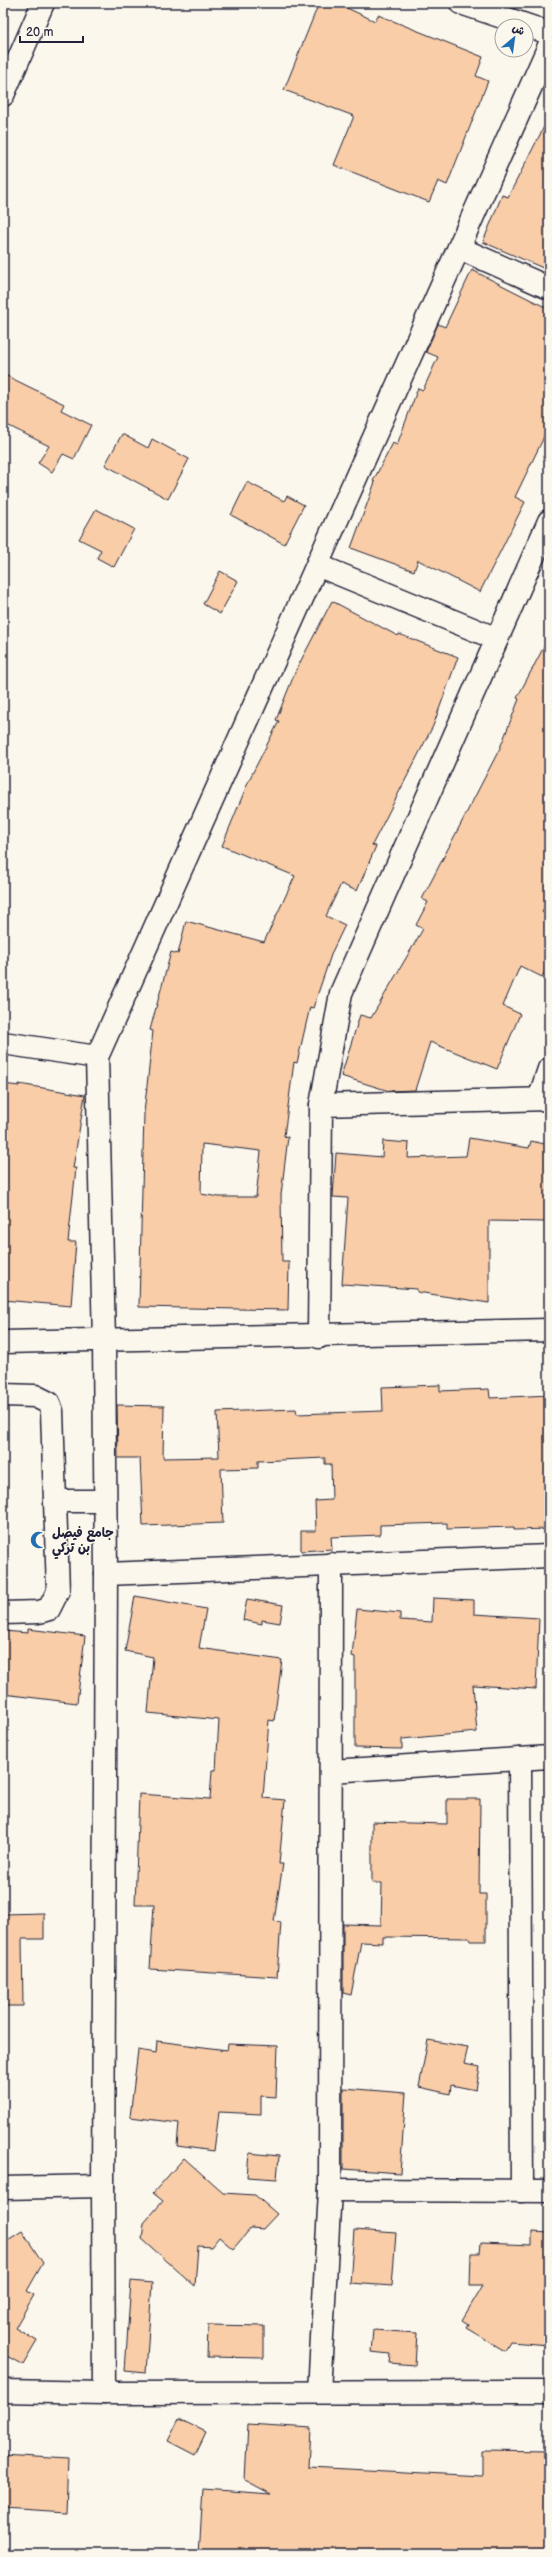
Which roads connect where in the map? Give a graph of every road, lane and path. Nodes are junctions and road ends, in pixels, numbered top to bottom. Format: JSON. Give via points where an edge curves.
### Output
{"nodes":[{"id":1,"x":43,"y":3,"type":"edge"},
{"id":2,"x":461,"y":3,"type":"edge"},
{"id":3,"x":549,"y":33,"type":"edge"},
{"id":4,"x":549,"y":46,"type":"edge"},
{"id":5,"x":3,"y":96,"type":"edge"},
{"id":6,"x":459,"y":248,"type":"junction"},
{"id":7,"x":549,"y":288,"type":"edge"},
{"id":8,"x":549,"y":521,"type":"edge"},
{"id":9,"x":317,"y":565,"type":"junction"},
{"id":10,"x":497,"y":639,"type":"junction"},
{"id":11,"x":3,"y":1043,"type":"edge"},
{"id":12,"x":97,"y":1057,"type":"junction"},
{"id":13,"x":549,"y":1069,"type":"edge"},
{"id":14,"x":544,"y":1099,"type":"edge"},
{"id":15,"x":321,"y":1105,"type":"junction"},
{"id":16,"x":549,"y":1330,"type":"edge"},
{"id":17,"x":319,"y":1337,"type":"junction"},
{"id":18,"x":104,"y":1340,"type":"junction"},
{"id":19,"x":3,"y":1342,"type":"edge"},
{"id":20,"x":3,"y":1395,"type":"edge"},
{"id":21,"x":105,"y":1500,"type":"junction"},
{"id":22,"x":55,"y":1501,"type":"junction"},
{"id":23,"x":549,"y":1556,"type":"edge"},
{"id":24,"x":331,"y":1564,"type":"junction"},
{"id":25,"x":106,"y":1574,"type":"junction"},
{"id":26,"x":3,"y":1613,"type":"edge"},
{"id":27,"x":549,"y":1757,"type":"edge"},
{"id":28,"x":520,"y":1759,"type":"junction"},
{"id":29,"x":331,"y":1771,"type":"junction"},
{"id":30,"x":102,"y":2186,"type":"junction"},
{"id":31,"x":3,"y":2188,"type":"edge"},
{"id":32,"x":330,"y":2190,"type":"junction"},
{"id":33,"x":522,"y":2191,"type":"junction"},
{"id":34,"x":549,"y":2191,"type":"edge"},
{"id":35,"x":3,"y":2391,"type":"edge"},
{"id":36,"x":319,"y":2392,"type":"junction"},
{"id":37,"x":549,"y":2392,"type":"edge"},
{"id":38,"x":104,"y":2393,"type":"junction"}],
"edges":[{"from":1,"to":5,"type":"street"},
{"from":2,"to":3,"type":"street"},
{"from":4,"to":6,"type":"street"},
{"from":6,"to":7,"type":"street"},
{"from":6,"to":9,"type":"street"},
{"from":8,"to":10,"type":"street"},
{"from":9,"to":10,"type":"street"},
{"from":9,"to":12,"type":"street"},
{"from":10,"to":15,"type":"street","via":[[341,993]]},
{"from":11,"to":12,"type":"street"},
{"from":12,"to":18,"type":"street"},
{"from":13,"to":14,"type":"street"},
{"from":14,"to":15,"type":"street"},
{"from":15,"to":17,"type":"street"},
{"from":16,"to":17,"type":"street"},
{"from":17,"to":18,"type":"street"},
{"from":18,"to":19,"type":"street"},
{"from":18,"to":21,"type":"street"},
{"from":20,"to":22,"type":"street","via":[[35,1396],[49,1403],[52,1411]]},
{"from":21,"to":22,"type":"street"},
{"from":21,"to":25,"type":"street"},
{"from":22,"to":26,"type":"street","via":[[58,1591],[54,1602],[49,1609],[39,1612]]},
{"from":23,"to":24,"type":"street"},
{"from":24,"to":25,"type":"street"},
{"from":24,"to":29,"type":"street"},
{"from":25,"to":30,"type":"street"},
{"from":27,"to":28,"type":"street"},
{"from":28,"to":29,"type":"street"},
{"from":28,"to":33,"type":"street"},
{"from":29,"to":32,"type":"street"},
{"from":30,"to":31,"type":"street"},
{"from":30,"to":38,"type":"street"},
{"from":32,"to":33,"type":"street"},
{"from":32,"to":36,"type":"street"},
{"from":33,"to":34,"type":"street"},
{"from":35,"to":38,"type":"street"},
{"from":36,"to":37,"type":"street"},
{"from":36,"to":38,"type":"street"}]}
